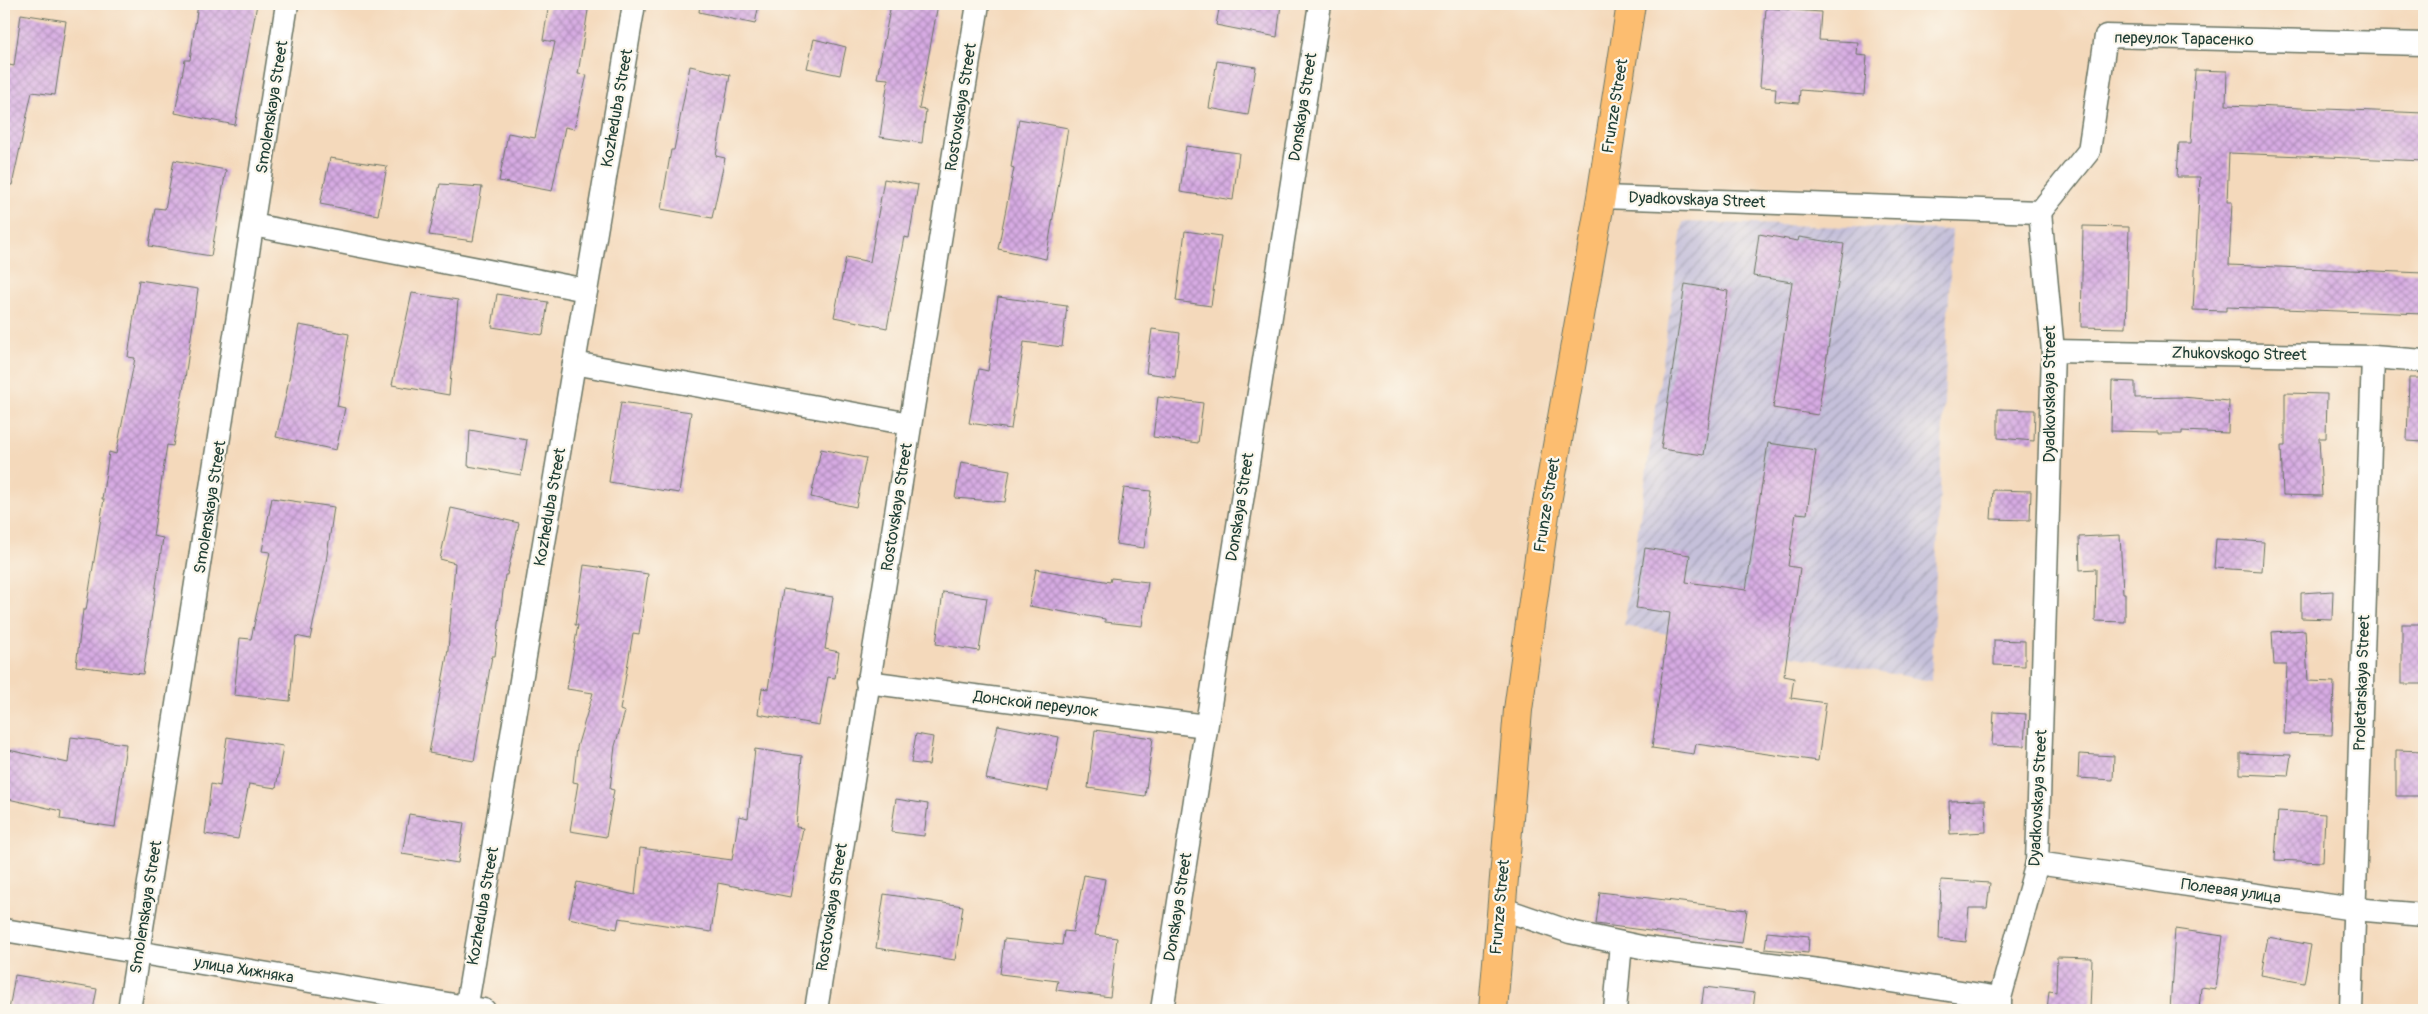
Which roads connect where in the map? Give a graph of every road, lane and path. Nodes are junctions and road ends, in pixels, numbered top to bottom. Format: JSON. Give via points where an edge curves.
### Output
{"nodes":[{"id":1,"x":288,"y":4,"type":"edge"},
{"id":2,"x":634,"y":4,"type":"edge"},
{"id":3,"x":978,"y":4,"type":"edge"},
{"id":4,"x":1320,"y":4,"type":"edge"},
{"id":5,"x":1631,"y":4,"type":"edge"},
{"id":6,"x":2424,"y":44,"type":"edge"},
{"id":7,"x":1601,"y":197,"type":"junction"},
{"id":8,"x":2040,"y":212,"type":"junction"},
{"id":9,"x":253,"y":225,"type":"junction"},
{"id":10,"x":586,"y":290,"type":"junction"},
{"id":11,"x":2053,"y":351,"type":"junction"},
{"id":12,"x":2373,"y":356,"type":"junction"},
{"id":13,"x":2424,"y":361,"type":"edge"},
{"id":14,"x":574,"y":363,"type":"junction"},
{"id":15,"x":910,"y":424,"type":"junction"},
{"id":16,"x":867,"y":682,"type":"junction"},
{"id":17,"x":1206,"y":726,"type":"junction"},
{"id":18,"x":2038,"y":863,"type":"junction"},
{"id":19,"x":1500,"y":908,"type":"junction"},
{"id":20,"x":2354,"y":909,"type":"junction"},
{"id":21,"x":2424,"y":915,"type":"edge"},
{"id":22,"x":4,"y":930,"type":"edge"},
{"id":23,"x":1621,"y":943,"type":"junction"},
{"id":24,"x":139,"y":953,"type":"junction"},
{"id":25,"x":2000,"y":1004,"type":"edge"},
{"id":26,"x":472,"y":1009,"type":"edge"},
{"id":27,"x":129,"y":1010,"type":"edge"},
{"id":28,"x":816,"y":1010,"type":"edge"},
{"id":29,"x":1162,"y":1010,"type":"edge"},
{"id":30,"x":1492,"y":1010,"type":"edge"},
{"id":31,"x":1615,"y":1010,"type":"edge"},
{"id":32,"x":2352,"y":1010,"type":"edge"}],
"edges":[{"from":1,"to":9,"type":"street","name":"Smolenskaya Street"},
{"from":2,"to":10,"type":"street","name":"Kozheduba Street"},
{"from":3,"to":15,"type":"street","name":"Rostovskaya Street"},
{"from":4,"to":17,"type":"street","name":"Donskaya Street"},
{"from":5,"to":7,"type":"main road","name":"Frunze Street"},
{"from":6,"to":8,"type":"street","name":"переулок Тарасенко","via":[[2106,36],[2089,151]]},
{"from":7,"to":8,"type":"street","name":"Dyadkovskaya Street"},
{"from":7,"to":19,"type":"main road","name":"Frunze Street","via":[[1545,514],[1518,710]]},
{"from":8,"to":11,"type":"street","name":"Dyadkovskaya Street"},
{"from":9,"to":10,"type":"street"},
{"from":9,"to":24,"type":"street","name":"Smolenskaya Street"},
{"from":10,"to":14,"type":"street","name":"Kozheduba Street"},
{"from":11,"to":12,"type":"street","name":"Zhukovskogo Street"},
{"from":11,"to":18,"type":"street","name":"Dyadkovskaya Street"},
{"from":12,"to":13,"type":"street","name":"Zhukovskogo Street"},
{"from":12,"to":20,"type":"street","name":"Proletarskaya Street"},
{"from":14,"to":15,"type":"street"},
{"from":14,"to":26,"type":"street","name":"Kozheduba Street"},
{"from":15,"to":16,"type":"street","name":"Rostovskaya Street"},
{"from":16,"to":17,"type":"street","name":"Донской переулок"},
{"from":16,"to":28,"type":"street","name":"Rostovskaya Street"},
{"from":17,"to":29,"type":"street","name":"Donskaya Street"},
{"from":18,"to":20,"type":"street","name":"Полевая улица"},
{"from":18,"to":25,"type":"street","name":"Dyadkovskaya Street"},
{"from":19,"to":23,"type":"street","via":[[1570,932]]},
{"from":19,"to":30,"type":"main road","name":"Frunze Street"},
{"from":20,"to":21,"type":"street","name":"Полевая улица"},
{"from":20,"to":32,"type":"street","name":"Proletarskaya Street"},
{"from":22,"to":24,"type":"street","name":"улица Хижняка"},
{"from":23,"to":25,"type":"street"},
{"from":23,"to":31,"type":"street"},
{"from":24,"to":26,"type":"street","name":"улица Хижняка"},
{"from":24,"to":27,"type":"street","name":"Smolenskaya Street"}]}
